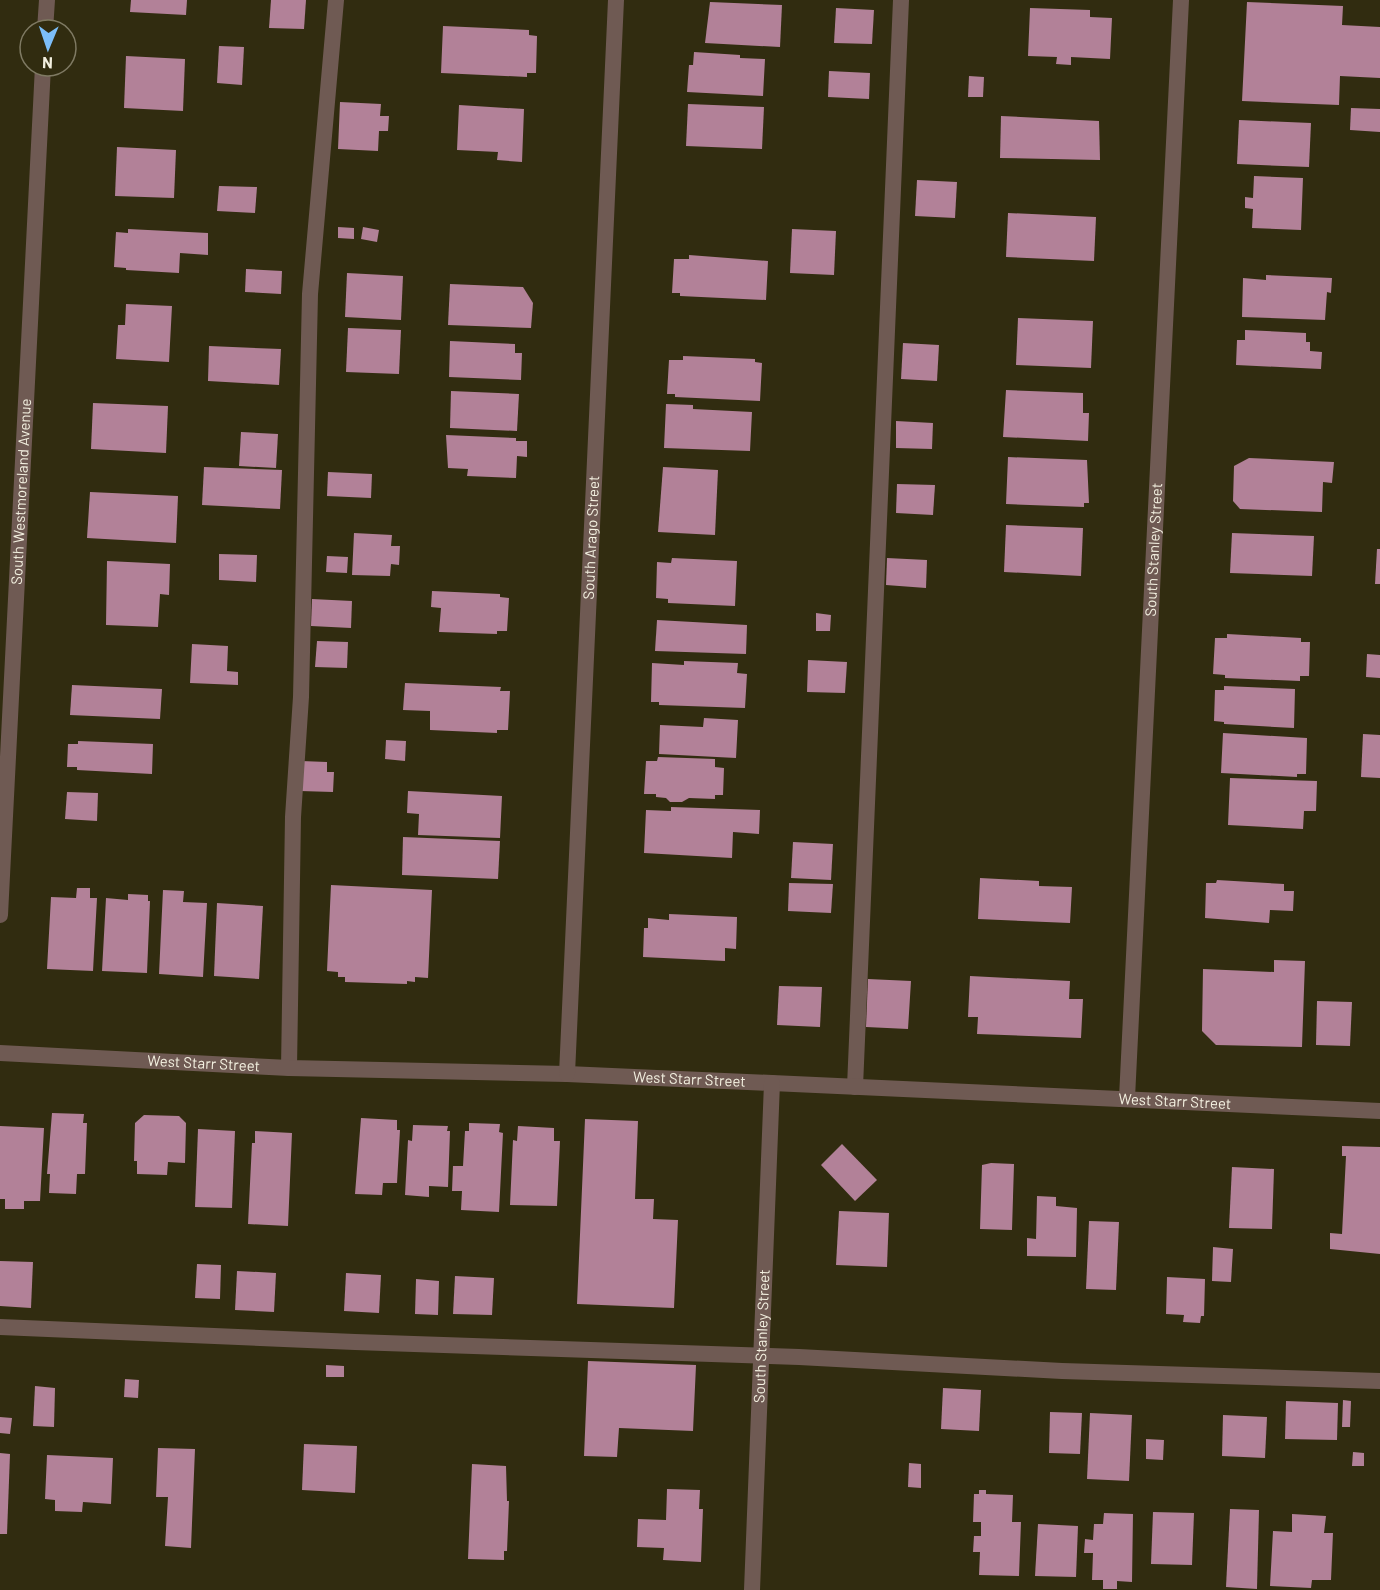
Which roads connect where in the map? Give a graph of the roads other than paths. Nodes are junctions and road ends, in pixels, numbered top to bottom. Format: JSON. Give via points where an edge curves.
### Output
{"nodes":[{"id":1,"x":47,"y":0,"type":"edge"},
{"id":2,"x":336,"y":0,"type":"edge"},
{"id":3,"x":616,"y":0,"type":"edge"},
{"id":4,"x":900,"y":0,"type":"edge"},
{"id":5,"x":1181,"y":0,"type":"edge"},
{"id":6,"x":46,"y":18,"type":"edge"},
{"id":7,"x":42,"y":78,"type":"edge"},
{"id":8,"x":0,"y":915,"type":"edge"},
{"id":9,"x":0,"y":1053,"type":"edge"},
{"id":10,"x":289,"y":1068,"type":"junction"},
{"id":11,"x":567,"y":1074,"type":"junction"},
{"id":12,"x":772,"y":1083,"type":"junction"},
{"id":13,"x":855,"y":1087,"type":"junction"},
{"id":14,"x":1126,"y":1098,"type":"junction"},
{"id":15,"x":1380,"y":1111,"type":"edge"},
{"id":16,"x":0,"y":1327,"type":"edge"},
{"id":17,"x":761,"y":1356,"type":"junction"},
{"id":18,"x":1380,"y":1381,"type":"edge"},
{"id":19,"x":752,"y":1590,"type":"edge"}],
"edges":[{"from":1,"to":6,"type":"street"},
{"from":2,"to":10,"type":"street","via":[[310,294]]},
{"from":3,"to":11,"type":"street","name":"South Arago Street"},
{"from":4,"to":13,"type":"street"},
{"from":5,"to":14,"type":"street","name":"South Stanley Street"},
{"from":7,"to":8,"type":"street","name":"South Westmoreland Avenue"},
{"from":9,"to":10,"type":"street","name":"West Starr Street"},
{"from":10,"to":11,"type":"street","name":"West Starr Street"},
{"from":11,"to":12,"type":"street","name":"West Starr Street"},
{"from":12,"to":13,"type":"street","name":"West Starr Street"},
{"from":12,"to":17,"type":"street","name":"South Stanley Street"},
{"from":13,"to":14,"type":"street","name":"West Starr Street"},
{"from":14,"to":15,"type":"street","name":"West Starr Street"},
{"from":16,"to":17,"type":"street"},
{"from":17,"to":18,"type":"street"},
{"from":17,"to":19,"type":"street","name":"South Stanley Street"}]}
